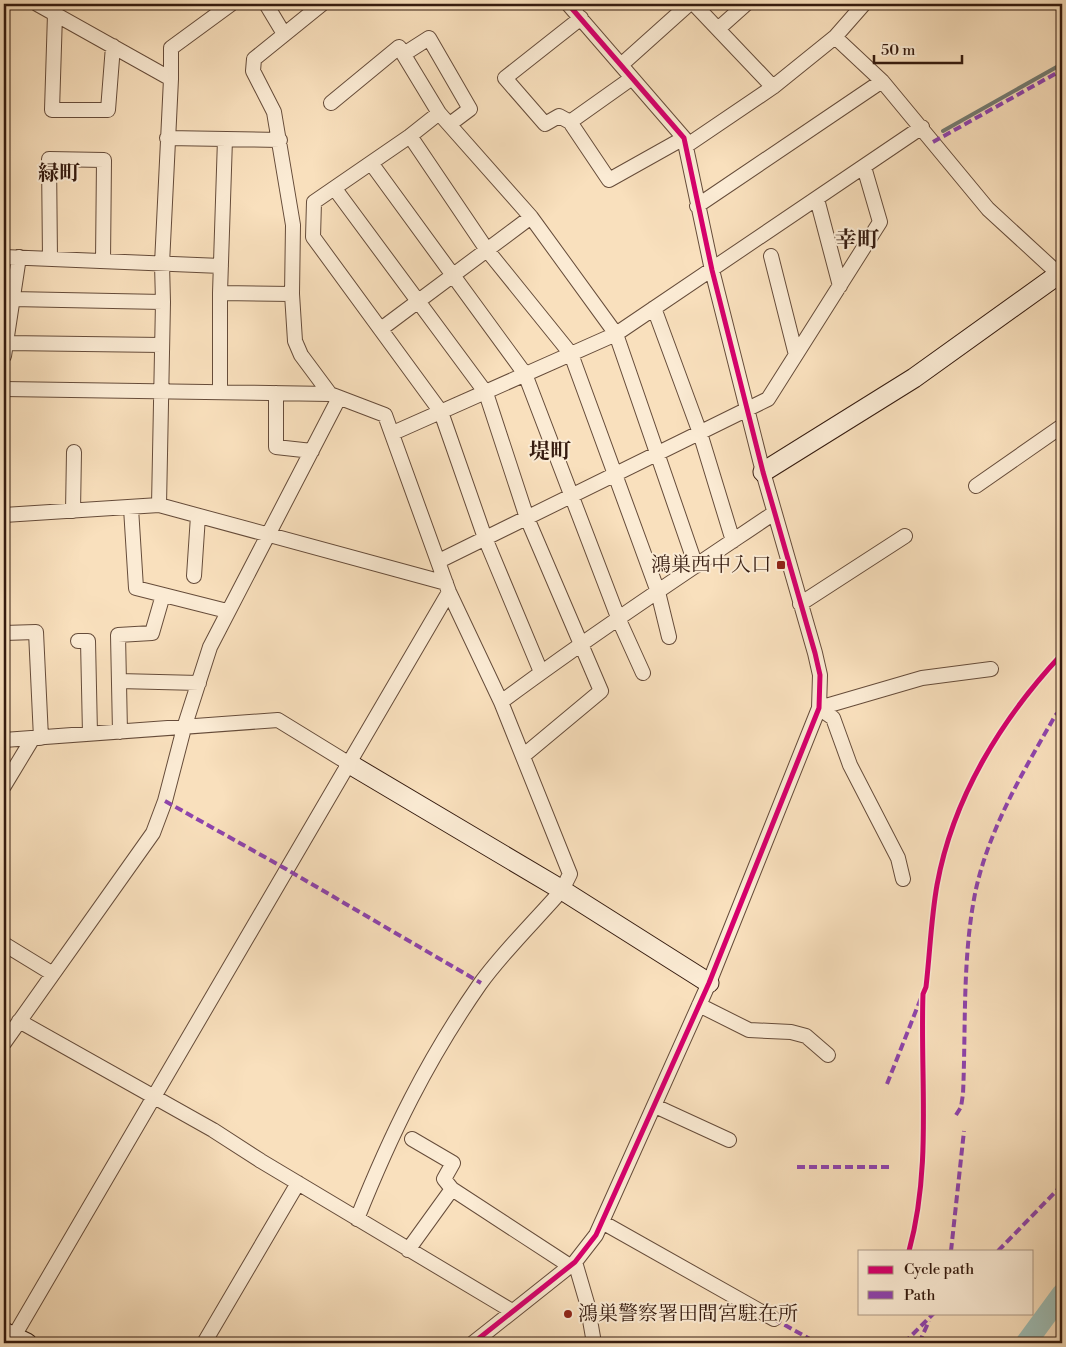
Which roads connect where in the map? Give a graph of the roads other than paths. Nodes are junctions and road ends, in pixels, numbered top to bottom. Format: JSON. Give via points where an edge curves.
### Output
{"nodes":[{"id":1,"x":38,"y":4,"type":"edge"},
{"id":2,"x":231,"y":4,"type":"edge"},
{"id":3,"x":266,"y":4,"type":"edge"},
{"id":4,"x":322,"y":4,"type":"edge"},
{"id":5,"x":568,"y":4,"type":"edge"},
{"id":6,"x":689,"y":4,"type":"edge"},
{"id":7,"x":694,"y":4,"type":"edge"},
{"id":8,"x":746,"y":4,"type":"edge"},
{"id":9,"x":864,"y":4,"type":"edge"},
{"id":10,"x":56,"y":14,"type":"junction"},
{"id":11,"x":581,"y":18,"type":"junction"},
{"id":12,"x":718,"y":29,"type":"junction"},
{"id":13,"x":284,"y":34,"type":"junction"},
{"id":14,"x":835,"y":36,"type":"junction"},
{"id":15,"x":113,"y":46,"type":"junction"},
{"id":16,"x":404,"y":54,"type":"junction"},
{"id":17,"x":621,"y":65,"type":"junction"},
{"id":18,"x":632,"y":78,"type":"junction"},
{"id":19,"x":171,"y":79,"type":"junction"},
{"id":20,"x":882,"y":81,"type":"junction"},
{"id":21,"x":773,"y":87,"type":"junction"},
{"id":22,"x":331,"y":103,"type":"dead end"},
{"id":23,"x":439,"y":112,"type":"junction"},
{"id":24,"x":570,"y":122,"type":"junction"},
{"id":25,"x":450,"y":124,"type":"junction"},
{"id":26,"x":922,"y":128,"type":"junction"},
{"id":27,"x":410,"y":136,"type":"junction"},
{"id":28,"x":167,"y":138,"type":"junction"},
{"id":29,"x":225,"y":139,"type":"junction"},
{"id":30,"x":280,"y":140,"type":"junction"},
{"id":31,"x":685,"y":142,"type":"junction"},
{"id":32,"x":372,"y":163,"type":"junction"},
{"id":33,"x":864,"y":167,"type":"junction"},
{"id":34,"x":335,"y":189,"type":"junction"},
{"id":35,"x":817,"y":198,"type":"junction"},
{"id":36,"x":697,"y":206,"type":"junction"},
{"id":37,"x":531,"y":217,"type":"junction"},
{"id":38,"x":487,"y":250,"type":"junction"},
{"id":39,"x":771,"y":256,"type":"dead end"},
{"id":40,"x":4,"y":257,"type":"edge"},
{"id":41,"x":19,"y":257,"type":"junction"},
{"id":42,"x":50,"y":258,"type":"junction"},
{"id":43,"x":103,"y":260,"type":"junction"},
{"id":44,"x":162,"y":264,"type":"junction"},
{"id":45,"x":221,"y":266,"type":"junction"},
{"id":46,"x":712,"y":270,"type":"junction"},
{"id":47,"x":452,"y":276,"type":"junction"},
{"id":48,"x":1061,"y":276,"type":"edge"},
{"id":49,"x":840,"y":286,"type":"junction"},
{"id":50,"x":220,"y":293,"type":"junction"},
{"id":51,"x":292,"y":294,"type":"junction"},
{"id":52,"x":12,"y":299,"type":"junction"},
{"id":53,"x":163,"y":302,"type":"junction"},
{"id":54,"x":418,"y":302,"type":"junction"},
{"id":55,"x":654,"y":308,"type":"junction"},
{"id":56,"x":381,"y":329,"type":"junction"},
{"id":57,"x":616,"y":334,"type":"junction"},
{"id":58,"x":162,"y":345,"type":"junction"},
{"id":59,"x":5,"y":349,"type":"edge"},
{"id":60,"x":570,"y":354,"type":"junction"},
{"id":61,"x":796,"y":355,"type":"junction"},
{"id":62,"x":525,"y":374,"type":"junction"},
{"id":63,"x":4,"y":389,"type":"edge"},
{"id":64,"x":162,"y":390,"type":"junction"},
{"id":65,"x":220,"y":392,"type":"junction"},
{"id":66,"x":276,"y":393,"type":"junction"},
{"id":67,"x":486,"y":393,"type":"junction"},
{"id":68,"x":335,"y":396,"type":"junction"},
{"id":69,"x":747,"y":410,"type":"junction"},
{"id":70,"x":441,"y":412,"type":"junction"},
{"id":71,"x":1062,"y":426,"type":"edge"},
{"id":72,"x":393,"y":433,"type":"junction"},
{"id":73,"x":700,"y":433,"type":"junction"},
{"id":74,"x":312,"y":451,"type":"junction"},
{"id":75,"x":74,"y":452,"type":"dead end"},
{"id":76,"x":657,"y":454,"type":"junction"},
{"id":77,"x":763,"y":472,"type":"junction"},
{"id":78,"x":614,"y":475,"type":"junction"},
{"id":79,"x":976,"y":486,"type":"dead end"},
{"id":80,"x":571,"y":496,"type":"junction"},
{"id":81,"x":159,"y":505,"type":"junction"},
{"id":82,"x":131,"y":508,"type":"junction"},
{"id":83,"x":72,"y":511,"type":"junction"},
{"id":84,"x":774,"y":513,"type":"junction"},
{"id":85,"x":4,"y":515,"type":"edge"},
{"id":86,"x":198,"y":516,"type":"junction"},
{"id":87,"x":527,"y":518,"type":"junction"},
{"id":88,"x":268,"y":535,"type":"junction"},
{"id":89,"x":905,"y":536,"type":"dead end"},
{"id":90,"x":485,"y":538,"type":"junction"},
{"id":91,"x":733,"y":541,"type":"junction"},
{"id":92,"x":439,"y":561,"type":"junction"},
{"id":93,"x":696,"y":566,"type":"junction"},
{"id":94,"x":194,"y":576,"type":"dead end"},
{"id":95,"x":448,"y":588,"type":"junction"},
{"id":96,"x":658,"y":592,"type":"junction"},
{"id":97,"x":163,"y":595,"type":"junction"},
{"id":98,"x":800,"y":604,"type":"junction"},
{"id":99,"x":227,"y":612,"type":"junction"},
{"id":100,"x":618,"y":620,"type":"junction"},
{"id":101,"x":4,"y":633,"type":"edge"},
{"id":102,"x":669,"y":637,"type":"dead end"},
{"id":103,"x":78,"y":641,"type":"dead end"},
{"id":104,"x":580,"y":643,"type":"junction"},
{"id":105,"x":991,"y":670,"type":"dead end"},
{"id":106,"x":542,"y":672,"type":"junction"},
{"id":107,"x":643,"y":673,"type":"dead end"},
{"id":108,"x":119,"y":681,"type":"junction"},
{"id":109,"x":198,"y":682,"type":"junction"},
{"id":110,"x":501,"y":702,"type":"junction"},
{"id":111,"x":819,"y":708,"type":"junction"},
{"id":112,"x":184,"y":728,"type":"junction"},
{"id":113,"x":120,"y":732,"type":"junction"},
{"id":114,"x":90,"y":734,"type":"junction"},
{"id":115,"x":37,"y":738,"type":"junction"},
{"id":116,"x":4,"y":740,"type":"edge"},
{"id":117,"x":523,"y":756,"type":"junction"},
{"id":118,"x":348,"y":763,"type":"junction"},
{"id":119,"x":4,"y":786,"type":"edge"},
{"id":120,"x":903,"y":878,"type":"dead end"},
{"id":121,"x":562,"y":890,"type":"junction"},
{"id":122,"x":4,"y":944,"type":"edge"},
{"id":123,"x":53,"y":974,"type":"junction"},
{"id":124,"x":709,"y":983,"type":"junction"},
{"id":125,"x":699,"y":1006,"type":"junction"},
{"id":126,"x":19,"y":1021,"type":"junction"},
{"id":127,"x":4,"y":1043,"type":"edge"},
{"id":128,"x":828,"y":1055,"type":"dead end"},
{"id":129,"x":153,"y":1098,"type":"junction"},
{"id":130,"x":656,"y":1106,"type":"junction"},
{"id":131,"x":412,"y":1139,"type":"dead end"},
{"id":132,"x":729,"y":1140,"type":"dead end"},
{"id":133,"x":298,"y":1183,"type":"junction"},
{"id":134,"x":452,"y":1189,"type":"junction"},
{"id":135,"x":357,"y":1219,"type":"junction"},
{"id":136,"x":602,"y":1222,"type":"junction"},
{"id":137,"x":408,"y":1250,"type":"junction"},
{"id":138,"x":573,"y":1264,"type":"junction"},
{"id":139,"x":512,"y":1311,"type":"junction"},
{"id":140,"x":774,"y":1319,"type":"dead end"},
{"id":141,"x":13,"y":1339,"type":"edge"},
{"id":142,"x":204,"y":1343,"type":"edge"},
{"id":143,"x":473,"y":1343,"type":"edge"},
{"id":144,"x":594,"y":1343,"type":"edge"}],
"edges":[{"from":1,"to":10,"type":"street"},
{"from":2,"to":19,"type":"street","via":[[171,48]]},
{"from":3,"to":13,"type":"street"},
{"from":4,"to":13,"type":"street"},
{"from":5,"to":11,"type":"street"},
{"from":6,"to":17,"type":"street"},
{"from":7,"to":12,"type":"street"},
{"from":8,"to":12,"type":"street"},
{"from":9,"to":14,"type":"street"},
{"from":10,"to":15,"type":"street"},
{"from":10,"to":15,"type":"street","via":[[52,110],[108,110]]},
{"from":11,"to":17,"type":"street"},
{"from":11,"to":24,"type":"street","via":[[505,78],[545,124],[559,116]]},
{"from":12,"to":21,"type":"street"},
{"from":13,"to":30,"type":"street","via":[[254,59],[253,72],[274,112]]},
{"from":14,"to":20,"type":"street"},
{"from":14,"to":21,"type":"street"},
{"from":15,"to":19,"type":"street"},
{"from":16,"to":22,"type":"street","via":[[399,47]]},
{"from":16,"to":23,"type":"street"},
{"from":16,"to":25,"type":"street","via":[[429,38],[470,109]]},
{"from":17,"to":18,"type":"street"},
{"from":18,"to":24,"type":"street"},
{"from":18,"to":31,"type":"street"},
{"from":19,"to":28,"type":"street"},
{"from":20,"to":26,"type":"street"},
{"from":20,"to":36,"type":"street"},
{"from":21,"to":31,"type":"street"},
{"from":23,"to":25,"type":"street"},
{"from":23,"to":27,"type":"street"},
{"from":24,"to":31,"type":"street","via":[[609,180]]},
{"from":25,"to":37,"type":"street"},
{"from":26,"to":33,"type":"street"},
{"from":26,"to":48,"type":"street","via":[[988,209]]},
{"from":27,"to":32,"type":"street"},
{"from":27,"to":38,"type":"street"},
{"from":28,"to":29,"type":"street"},
{"from":28,"to":44,"type":"street"},
{"from":29,"to":30,"type":"street"},
{"from":29,"to":45,"type":"street"},
{"from":30,"to":51,"type":"street","via":[[294,225]]},
{"from":31,"to":36,"type":"street"},
{"from":32,"to":34,"type":"street"},
{"from":32,"to":47,"type":"street"},
{"from":33,"to":35,"type":"street"},
{"from":33,"to":49,"type":"street","via":[[880,222]]},
{"from":34,"to":54,"type":"street"},
{"from":34,"to":56,"type":"street","via":[[314,202],[313,237]]},
{"from":35,"to":46,"type":"street"},
{"from":35,"to":49,"type":"street"},
{"from":36,"to":46,"type":"street"},
{"from":37,"to":38,"type":"street"},
{"from":37,"to":57,"type":"street"},
{"from":38,"to":47,"type":"street"},
{"from":38,"to":60,"type":"street"},
{"from":39,"to":61,"type":"street"},
{"from":40,"to":41,"type":"street"},
{"from":41,"to":42,"type":"street"},
{"from":41,"to":52,"type":"street"},
{"from":42,"to":43,"type":"street"},
{"from":42,"to":43,"type":"street","via":[[49,159],[104,160]]},
{"from":43,"to":44,"type":"street"},
{"from":44,"to":45,"type":"street"},
{"from":44,"to":53,"type":"street"},
{"from":45,"to":50,"type":"street"},
{"from":46,"to":55,"type":"street"},
{"from":46,"to":69,"type":"street"},
{"from":47,"to":54,"type":"street"},
{"from":47,"to":62,"type":"street"},
{"from":48,"to":77,"type":"street","via":[[914,378]]},
{"from":49,"to":61,"type":"street"},
{"from":50,"to":51,"type":"street"},
{"from":50,"to":65,"type":"street"},
{"from":51,"to":68,"type":"street","via":[[295,341],[301,355]]},
{"from":52,"to":53,"type":"street"},
{"from":52,"to":59,"type":"street"},
{"from":53,"to":58,"type":"street"},
{"from":54,"to":56,"type":"street"},
{"from":54,"to":67,"type":"street"},
{"from":55,"to":57,"type":"street"},
{"from":55,"to":73,"type":"street"},
{"from":56,"to":70,"type":"street"},
{"from":57,"to":60,"type":"street"},
{"from":57,"to":76,"type":"street"},
{"from":58,"to":59,"type":"street"},
{"from":58,"to":64,"type":"street"},
{"from":60,"to":62,"type":"street"},
{"from":60,"to":78,"type":"street"},
{"from":61,"to":69,"type":"street","via":[[768,399]]},
{"from":62,"to":67,"type":"street"},
{"from":62,"to":80,"type":"street"},
{"from":63,"to":64,"type":"street"},
{"from":64,"to":65,"type":"street"},
{"from":64,"to":81,"type":"street"},
{"from":65,"to":66,"type":"street"},
{"from":66,"to":68,"type":"street"},
{"from":66,"to":74,"type":"street","via":[[276,447]]},
{"from":67,"to":70,"type":"street"},
{"from":67,"to":87,"type":"street"},
{"from":68,"to":72,"type":"street","via":[[385,415]]},
{"from":68,"to":74,"type":"street"},
{"from":69,"to":73,"type":"street"},
{"from":69,"to":77,"type":"street"},
{"from":70,"to":72,"type":"street"},
{"from":70,"to":90,"type":"street"},
{"from":71,"to":79,"type":"street"},
{"from":72,"to":92,"type":"street"},
{"from":73,"to":76,"type":"street"},
{"from":73,"to":91,"type":"street"},
{"from":74,"to":88,"type":"street"},
{"from":75,"to":83,"type":"street"},
{"from":76,"to":78,"type":"street"},
{"from":76,"to":93,"type":"street"},
{"from":77,"to":84,"type":"street"},
{"from":78,"to":80,"type":"street"},
{"from":78,"to":96,"type":"street"},
{"from":80,"to":87,"type":"street"},
{"from":80,"to":100,"type":"street"},
{"from":81,"to":82,"type":"street"},
{"from":81,"to":86,"type":"street"},
{"from":82,"to":83,"type":"street"},
{"from":82,"to":97,"type":"street","via":[[136,588]]},
{"from":83,"to":85,"type":"street"},
{"from":84,"to":91,"type":"street"},
{"from":84,"to":98,"type":"street"},
{"from":86,"to":88,"type":"street"},
{"from":86,"to":94,"type":"street"},
{"from":87,"to":90,"type":"street"},
{"from":87,"to":104,"type":"street"},
{"from":88,"to":95,"type":"street"},
{"from":88,"to":99,"type":"street"},
{"from":89,"to":98,"type":"street"},
{"from":90,"to":92,"type":"street"},
{"from":90,"to":106,"type":"street"},
{"from":91,"to":93,"type":"street"},
{"from":92,"to":95,"type":"street"},
{"from":93,"to":96,"type":"street"},
{"from":95,"to":110,"type":"street"},
{"from":95,"to":118,"type":"street"},
{"from":96,"to":100,"type":"street"},
{"from":96,"to":102,"type":"street"},
{"from":97,"to":99,"type":"street"},
{"from":97,"to":108,"type":"street","via":[[152,633],[118,635]]},
{"from":98,"to":111,"type":"street","via":[[820,675]]},
{"from":99,"to":109,"type":"street"},
{"from":100,"to":104,"type":"street"},
{"from":100,"to":107,"type":"street"},
{"from":101,"to":115,"type":"street","via":[[36,632]]},
{"from":103,"to":114,"type":"street","via":[[88,641]]},
{"from":104,"to":106,"type":"street"},
{"from":104,"to":117,"type":"street","via":[[601,691]]},
{"from":105,"to":111,"type":"street","via":[[922,678]]},
{"from":106,"to":110,"type":"street"},
{"from":108,"to":109,"type":"street"},
{"from":108,"to":113,"type":"street"},
{"from":109,"to":112,"type":"street"},
{"from":110,"to":117,"type":"street"},
{"from":111,"to":120,"type":"street","via":[[833,718],[850,765],[898,858]]},
{"from":111,"to":124,"type":"street"},
{"from":112,"to":113,"type":"street"},
{"from":112,"to":118,"type":"street","via":[[278,720]]},
{"from":112,"to":123,"type":"street","via":[[153,833]]},
{"from":113,"to":114,"type":"street"},
{"from":114,"to":115,"type":"street"},
{"from":115,"to":116,"type":"street"},
{"from":115,"to":119,"type":"street"},
{"from":117,"to":121,"type":"street","via":[[570,870]]},
{"from":118,"to":121,"type":"street"},
{"from":118,"to":129,"type":"street"},
{"from":121,"to":124,"type":"street"},
{"from":121,"to":135,"type":"street","via":[[481,983],[446,1036],[403,1110]]},
{"from":122,"to":123,"type":"street"},
{"from":123,"to":126,"type":"street"},
{"from":124,"to":125,"type":"street"},
{"from":125,"to":128,"type":"street","via":[[750,1030],[806,1036]]},
{"from":125,"to":130,"type":"street"},
{"from":126,"to":127,"type":"street"},
{"from":126,"to":129,"type":"street"},
{"from":129,"to":133,"type":"street","via":[[213,1130]]},
{"from":129,"to":141,"type":"street"},
{"from":130,"to":132,"type":"street"},
{"from":130,"to":136,"type":"street"},
{"from":131,"to":134,"type":"street","via":[[453,1163],[444,1180]]},
{"from":133,"to":135,"type":"street"},
{"from":133,"to":142,"type":"street"},
{"from":134,"to":137,"type":"street"},
{"from":134,"to":138,"type":"street"},
{"from":135,"to":137,"type":"street"},
{"from":136,"to":138,"type":"street","via":[[589,1247]]},
{"from":136,"to":140,"type":"street"},
{"from":137,"to":139,"type":"street"},
{"from":138,"to":139,"type":"street"},
{"from":138,"to":144,"type":"street","via":[[587,1303]]},
{"from":139,"to":143,"type":"street"}]}
